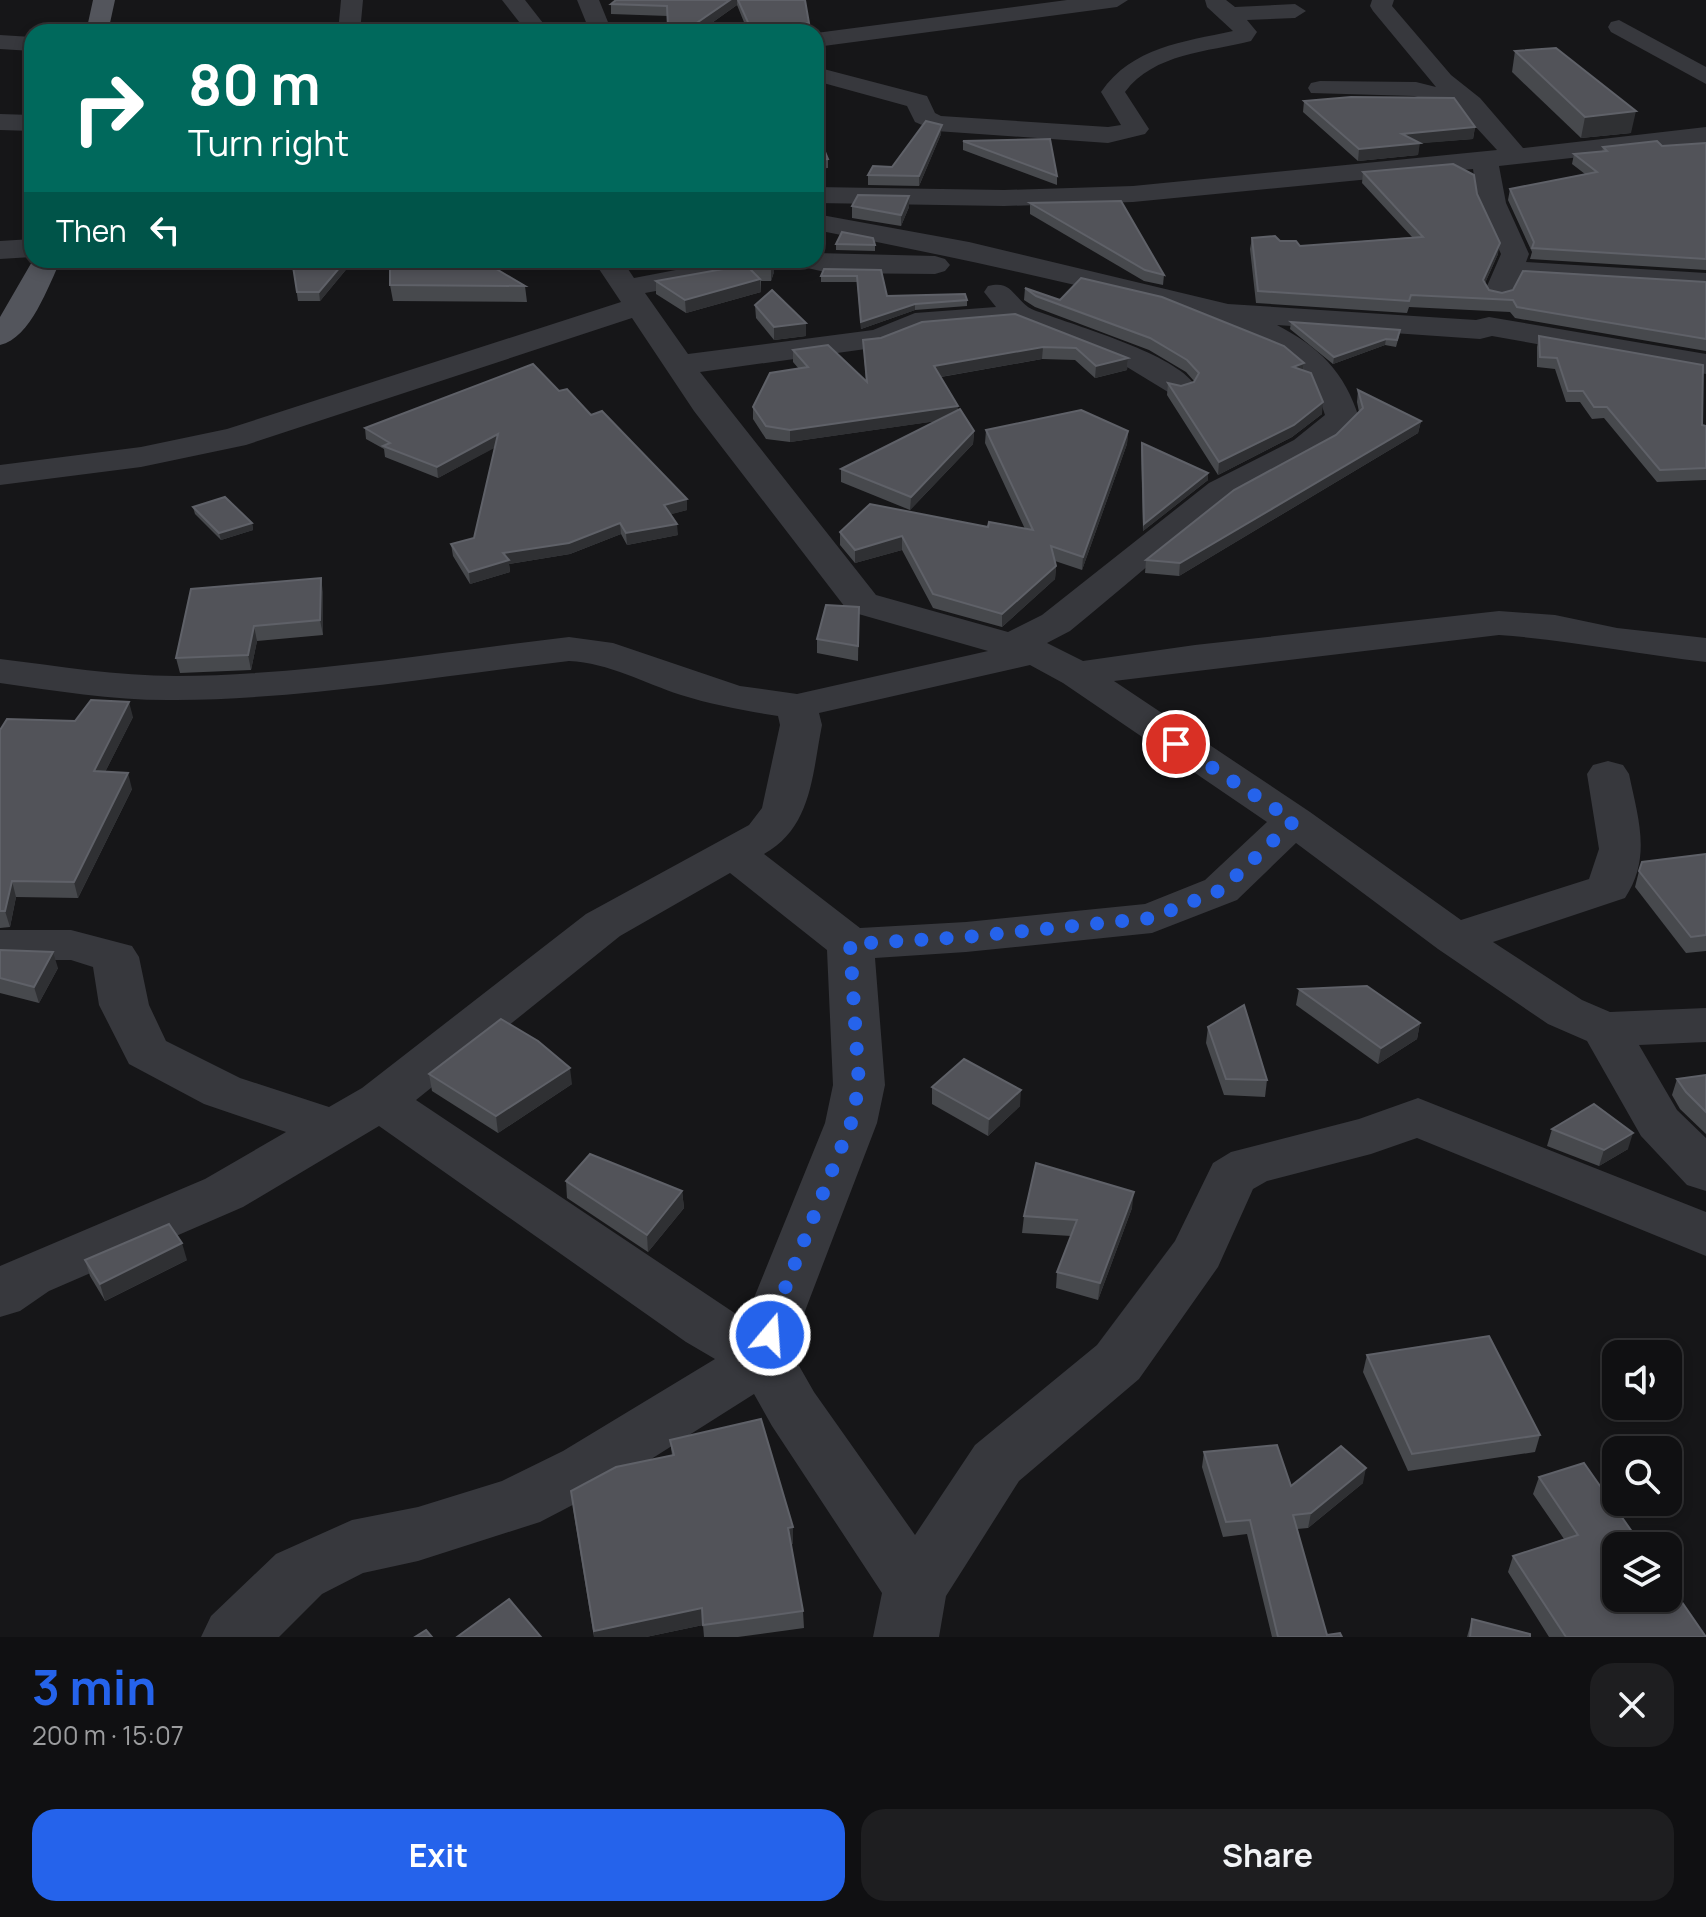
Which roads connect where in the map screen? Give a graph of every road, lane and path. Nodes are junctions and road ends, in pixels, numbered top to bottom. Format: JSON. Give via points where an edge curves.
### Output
{"nodes":[{"id":1,"x":104,"y":0,"type":"edge"},
{"id":2,"x":352,"y":0,"type":"edge"},
{"id":3,"x":513,"y":0,"type":"edge"},
{"id":4,"x":588,"y":0,"type":"edge"},
{"id":5,"x":1117,"y":0,"type":"edge"},
{"id":6,"x":1383,"y":0,"type":"edge"},
{"id":7,"x":1222,"y":7,"type":"edge"},
{"id":8,"x":979,"y":9,"type":"edge"},
{"id":9,"x":1295,"y":11,"type":"dead end"},
{"id":10,"x":99,"y":24,"type":"edge"},
{"id":11,"x":350,"y":24,"type":"edge"},
{"id":12,"x":527,"y":24,"type":"edge"},
{"id":13,"x":598,"y":24,"type":"edge"},
{"id":14,"x":1619,"y":27,"type":"dead end"},
{"id":15,"x":824,"y":38,"type":"edge"},
{"id":16,"x":0,"y":42,"type":"edge"},
{"id":17,"x":24,"y":44,"type":"edge"},
{"id":18,"x":824,"y":76,"type":"edge"},
{"id":19,"x":1706,"y":77,"type":"edge"},
{"id":20,"x":1320,"y":88,"type":"dead end"},
{"id":21,"x":1456,"y":90,"type":"junction"},
{"id":22,"x":1706,"y":135,"type":"edge"},
{"id":23,"x":1516,"y":156,"type":"junction"},
{"id":24,"x":1485,"y":160,"type":"junction"},
{"id":25,"x":824,"y":195,"type":"edge"},
{"id":26,"x":829,"y":225,"type":"edge"},
{"id":27,"x":24,"y":248,"type":"edge"},
{"id":28,"x":0,"y":250,"type":"edge"},
{"id":29,"x":974,"y":258,"type":"junction"},
{"id":30,"x":824,"y":263,"type":"edge"},
{"id":31,"x":43,"y":268,"type":"edge"},
{"id":32,"x":727,"y":268,"type":"edge"},
{"id":33,"x":1510,"y":270,"type":"junction"},
{"id":34,"x":1706,"y":282,"type":"edge"},
{"id":35,"x":624,"y":285,"type":"edge"},
{"id":36,"x":1228,"y":313,"type":"junction"},
{"id":37,"x":1018,"y":314,"type":"junction"},
{"id":38,"x":1489,"y":326,"type":"junction"},
{"id":39,"x":0,"y":336,"type":"edge"},
{"id":40,"x":1706,"y":364,"type":"edge"},
{"id":41,"x":679,"y":365,"type":"junction"},
{"id":42,"x":1179,"y":385,"type":"edge"},
{"id":43,"x":0,"y":475,"type":"edge"},
{"id":44,"x":1706,"y":650,"type":"edge"},
{"id":45,"x":1035,"y":652,"type":"junction"},
{"id":46,"x":0,"y":671,"type":"edge"},
{"id":47,"x":1077,"y":674,"type":"junction"},
{"id":48,"x":797,"y":706,"type":"junction"},
{"id":49,"x":1608,"y":774,"type":"dead end"},
{"id":50,"x":1294,"y":821,"type":"junction"},
{"id":51,"x":732,"y":852,"type":"junction"},
{"id":52,"x":1455,"y":938,"type":"junction"},
{"id":53,"x":850,"y":944,"type":"junction"},
{"id":54,"x":0,"y":945,"type":"edge"},
{"id":55,"x":1706,"y":1025,"type":"edge"},
{"id":56,"x":1605,"y":1029,"type":"junction"},
{"id":57,"x":380,"y":1101,"type":"junction"},
{"id":58,"x":333,"y":1128,"type":"junction"},
{"id":59,"x":1706,"y":1171,"type":"edge"},
{"id":60,"x":1706,"y":1235,"type":"edge"},
{"id":61,"x":0,"y":1295,"type":"edge"},
{"id":62,"x":764,"y":1358,"type":"junction"},
{"id":63,"x":911,"y":1613,"type":"edge"},
{"id":64,"x":234,"y":1637,"type":"edge"}],
"edges":[{"from":1,"to":10,"type":"main road"},
{"from":2,"to":11,"type":"street"},
{"from":3,"to":12,"type":"street"},
{"from":4,"to":13,"type":"street"},
{"from":5,"to":8,"type":"street"},
{"from":6,"to":21,"type":"street","via":[[1381,6],[1419,54]]},
{"from":7,"to":9,"type":"street"},
{"from":7,"to":18,"type":"street","via":[[1246,32],[1243,36],[1148,61],[1120,79],[1113,92],[1136,129],[1125,134],[936,123],[924,117],[918,101]]},
{"from":8,"to":15,"type":"street"},
{"from":14,"to":19,"type":"street"},
{"from":16,"to":17,"type":"street"},
{"from":20,"to":21,"type":"street","via":[[1416,89],[1436,95]]},
{"from":21,"to":23,"type":"street"},
{"from":22,"to":23,"type":"street"},
{"from":23,"to":24,"type":"street"},
{"from":24,"to":25,"type":"street","via":[[1133,194]]},
{"from":24,"to":33,"type":"street","via":[[1492,203],[1515,254]]},
{"from":26,"to":29,"type":"street"},
{"from":27,"to":28,"type":"street"},
{"from":29,"to":30,"type":"street"},
{"from":29,"to":36,"type":"street"},
{"from":29,"to":37,"type":"street"},
{"from":31,"to":39,"type":"main road"},
{"from":32,"to":35,"type":"street"},
{"from":33,"to":34,"type":"street"},
{"from":33,"to":38,"type":"street"},
{"from":35,"to":41,"type":"street"},
{"from":35,"to":43,"type":"street","via":[[234,438],[141,457]]},
{"from":36,"to":38,"type":"street","via":[[1480,330]]},
{"from":36,"to":45,"type":"street","via":[[1324,370],[1338,395],[1342,418],[1306,447],[1221,490],[1056,623],[1017,643]]},
{"from":37,"to":41,"type":"street","via":[[915,322],[880,338]]},
{"from":37,"to":42,"type":"street","via":[[1138,360]]},
{"from":38,"to":40,"type":"street"},
{"from":41,"to":45,"type":"street","via":[[862,603]]},
{"from":44,"to":47,"type":"street","via":[[1499,623]]},
{"from":45,"to":47,"type":"street"},
{"from":45,"to":48,"type":"street"},
{"from":46,"to":48,"type":"street","via":[[175,688],[304,680],[569,649],[599,651],[739,698]]},
{"from":47,"to":50,"type":"street"},
{"from":48,"to":51,"type":"street","via":[[801,725],[784,809],[765,835]]},
{"from":49,"to":52,"type":"street","via":[[1621,849],[1609,888]]},
{"from":50,"to":52,"type":"street"},
{"from":50,"to":53,"type":"street","via":[[1221,890],[1152,918]]},
{"from":51,"to":53,"type":"street"},
{"from":51,"to":57,"type":"street","via":[[603,925]]},
{"from":52,"to":56,"type":"street","via":[[1565,1012]]},
{"from":53,"to":62,"type":"street","via":[[859,1085],[851,1123],[776,1311]]},
{"from":54,"to":58,"type":"street","via":[[71,945],[115,957],[124,1005],[147,1052],[222,1091]]},
{"from":55,"to":56,"type":"street"},
{"from":56,"to":59,"type":"street","via":[[1659,1123]]},
{"from":57,"to":58,"type":"street"},
{"from":57,"to":62,"type":"street","via":[[706,1326]]},
{"from":58,"to":61,"type":"street","via":[[224,1193],[29,1276]]},
{"from":60,"to":63,"type":"street","via":[[1418,1117],[1371,1135],[1250,1166],[1232,1177],[1198,1252],[1118,1362],[997,1463]]},
{"from":62,"to":63,"type":"street"},
{"from":62,"to":64,"type":"street","via":[[585,1469],[518,1503],[352,1548],[299,1574]]}]}
